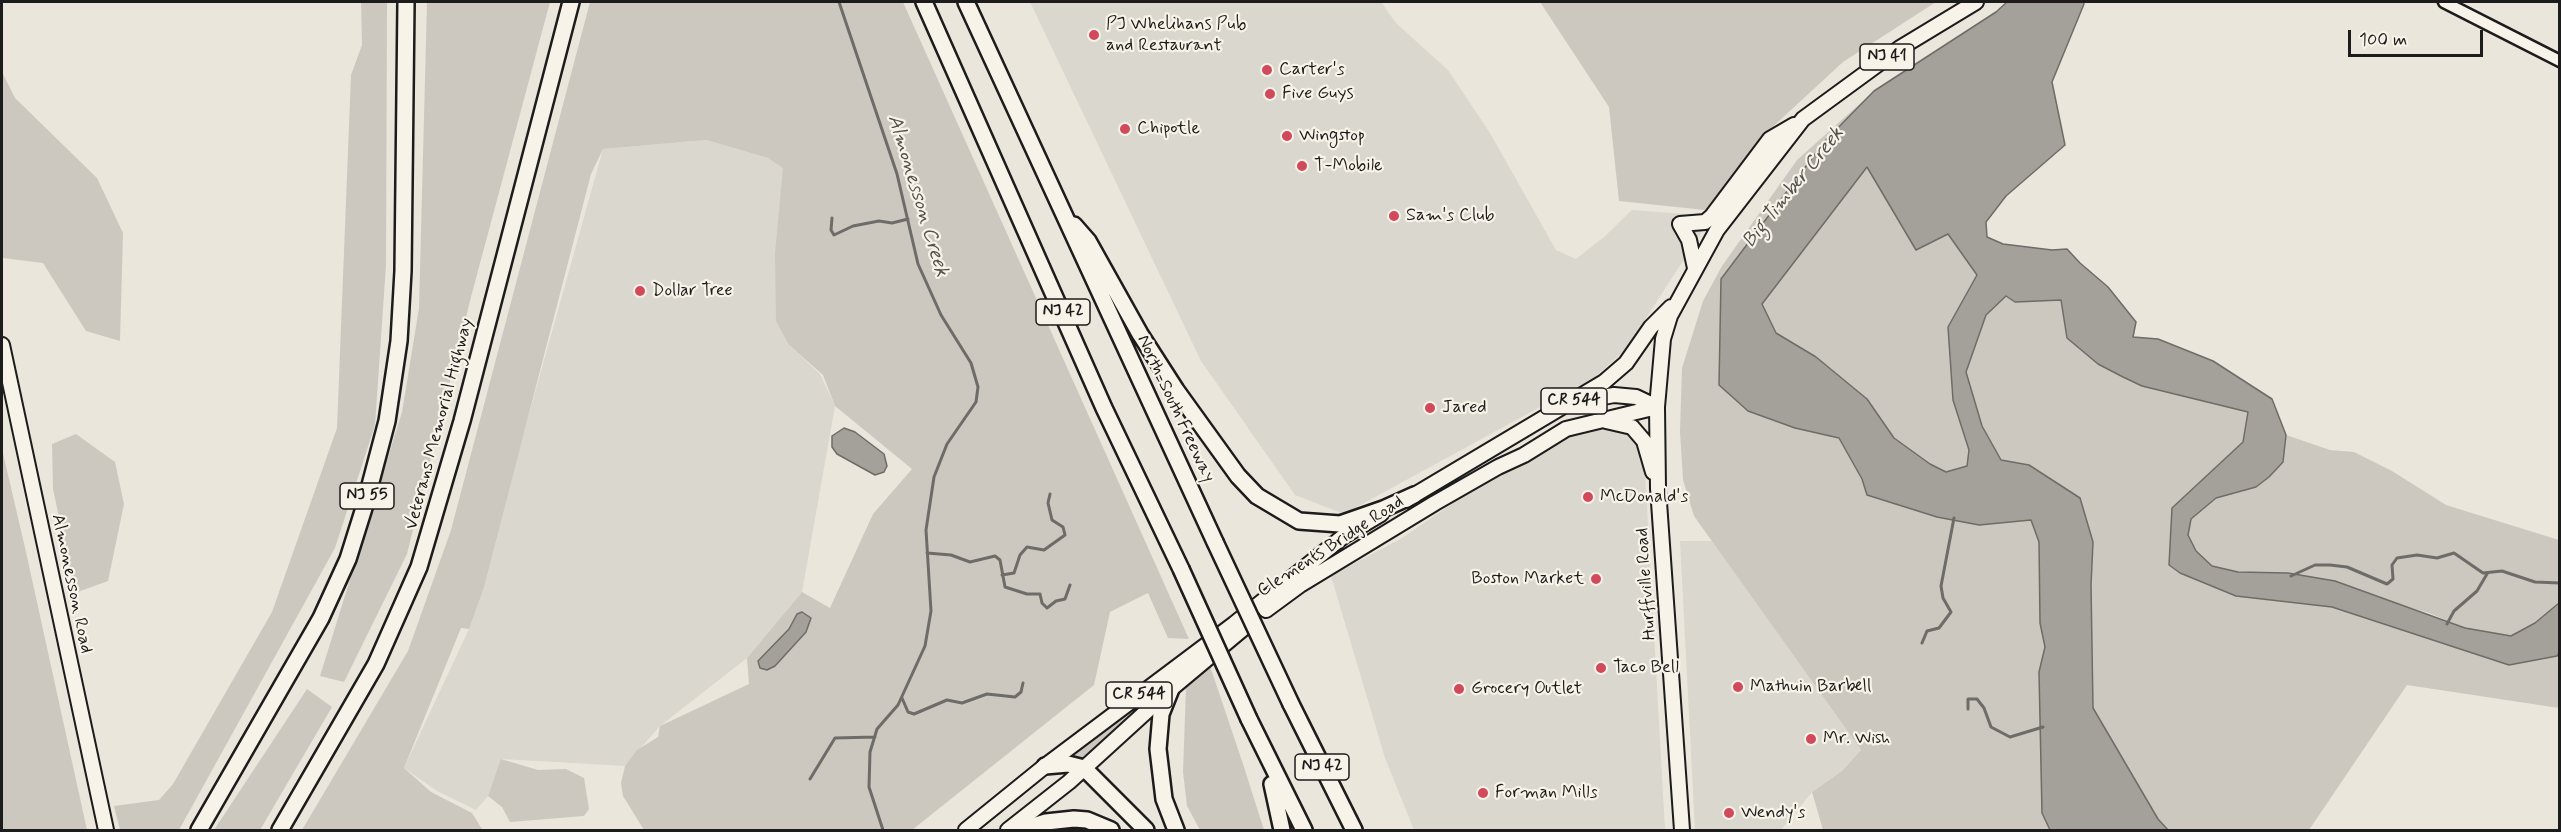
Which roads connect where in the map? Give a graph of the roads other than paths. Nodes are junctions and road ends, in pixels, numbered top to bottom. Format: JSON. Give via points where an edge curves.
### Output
{"nodes":[{"id":1,"x":406,"y":2,"type":"edge"},
{"id":2,"x":571,"y":2,"type":"edge"},
{"id":3,"x":924,"y":2,"type":"edge"},
{"id":4,"x":966,"y":2,"type":"edge"},
{"id":5,"x":1976,"y":2,"type":"edge"},
{"id":6,"x":2444,"y":2,"type":"edge"},
{"id":7,"x":2559,"y":61,"type":"edge"},
{"id":8,"x":1803,"y":119,"type":"junction"},
{"id":9,"x":1062,"y":211,"type":"junction"},
{"id":10,"x":1695,"y":268,"type":"junction"},
{"id":11,"x":1675,"y":304,"type":"junction"},
{"id":12,"x":2,"y":345,"type":"edge"},
{"id":13,"x":1565,"y":406,"type":"junction"},
{"id":14,"x":1657,"y":407,"type":"junction"},
{"id":15,"x":1598,"y":420,"type":"junction"},
{"id":16,"x":1658,"y":488,"type":"junction"},
{"id":17,"x":1414,"y":495,"type":"junction"},
{"id":18,"x":1171,"y":689,"type":"junction"},
{"id":19,"x":1249,"y":719,"type":"junction"},
{"id":20,"x":1045,"y":766,"type":"junction"},
{"id":21,"x":1084,"y":768,"type":"junction"},
{"id":22,"x":970,"y":828,"type":"edge"},
{"id":23,"x":106,"y":831,"type":"edge"},
{"id":24,"x":199,"y":831,"type":"edge"},
{"id":25,"x":280,"y":831,"type":"edge"},
{"id":26,"x":1008,"y":831,"type":"edge"},
{"id":27,"x":1021,"y":831,"type":"edge"},
{"id":28,"x":1112,"y":831,"type":"edge"},
{"id":29,"x":1146,"y":831,"type":"edge"},
{"id":30,"x":1176,"y":831,"type":"edge"},
{"id":31,"x":1282,"y":831,"type":"edge"},
{"id":32,"x":1304,"y":831,"type":"edge"},
{"id":33,"x":1354,"y":831,"type":"edge"},
{"id":34,"x":1682,"y":831,"type":"edge"}],
"edges":[{"from":1,"to":24,"type":"highway","number":"NJ 55","via":[[403,271],[399,341],[387,421],[348,559],[321,618]]},
{"from":2,"to":25,"type":"highway","name":"Veterans Memorial Highway","via":[[462,421],[419,567],[376,664]]},
{"from":3,"to":19,"type":"highway","number":"NJ 42","bridge":true,"via":[[1104,408]]},
{"from":4,"to":9,"type":"highway","name":"North-South Freeway","number":"NJ 42"},
{"from":5,"to":8,"type":"main road","name":"Clements Bridge Road","number":"NJ 41","via":[[1900,48]]},
{"from":6,"to":7,"type":"street"},
{"from":8,"to":10,"type":"main road","name":"Clements Bridge Road","number":"NJ 41","via":[[1717,230]]},
{"from":8,"to":10,"type":"main road","via":[[1770,139],[1705,222],[1680,224],[1689,240]]},
{"from":9,"to":17,"type":"highway","via":[[1088,241],[1176,390],[1257,496],[1299,521],[1340,524]]},
{"from":9,"to":33,"type":"highway","name":"North-South Freeway","number":"NJ 42","bridge":true},
{"from":10,"to":11,"type":"main road","name":"Clements Bridge Road","number":"NJ 41"},
{"from":11,"to":13,"type":"main road","name":"Clements Bridge Road","number":"CR 544","via":[[1651,327],[1626,363]]},
{"from":11,"to":14,"type":"main road","name":"Clements Bridge Road","number":"NJ 41","via":[[1663,339]]},
{"from":12,"to":23,"type":"main road","name":"Almonesson Road"},
{"from":13,"to":14,"type":"main road","name":"Clements Bridge Road","via":[[1614,395],[1636,397]]},
{"from":13,"to":17,"type":"main road","name":"Clements Bridge Road","number":"CR 544"},
{"from":14,"to":15,"type":"main road","name":"Clements Bridge Road","number":"CR 544"},
{"from":14,"to":16,"type":"main road","name":"Hurffville Road","number":"NJ 41"},
{"from":15,"to":16,"type":"main road","via":[[1620,423],[1638,434],[1644,441]]},
{"from":15,"to":18,"type":"main road","name":"Clements Bridge Road","number":"CR 544","via":[[1566,429],[1449,494],[1300,585]]},
{"from":16,"to":34,"type":"main road","name":"Hurffville Road","number":"NJ 41"},
{"from":17,"to":20,"type":"main road","name":"Clements Bridge Road","number":"CR 544","via":[[1344,536]]},
{"from":18,"to":21,"type":"main road","name":"Clements Bridge Road","number":"CR 544"},
{"from":18,"to":30,"type":"highway","via":[[1161,714],[1158,749],[1164,799]]},
{"from":19,"to":31,"type":"highway","via":[[1275,790]]},
{"from":19,"to":32,"type":"highway","number":"NJ 42"},
{"from":20,"to":21,"type":"highway","via":[[1068,764]]},
{"from":20,"to":22,"type":"main road","name":"Clements Bridge Road","number":"CR 544"},
{"from":21,"to":26,"type":"main road","name":"Clements Bridge Road","number":"CR 544"},
{"from":21,"to":29,"type":"highway"},
{"from":27,"to":28,"type":"highway","via":[[1046,822],[1074,819]]}]}
